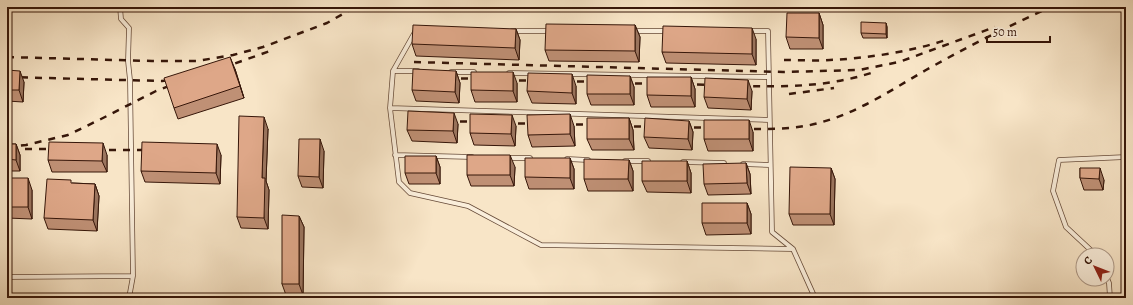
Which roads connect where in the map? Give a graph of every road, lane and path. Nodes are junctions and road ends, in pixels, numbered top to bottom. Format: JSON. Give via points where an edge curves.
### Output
{"nodes":[{"id":1,"x":120,"y":7,"type":"edge"},
{"id":2,"x":424,"y":30,"type":"edge"},
{"id":3,"x":510,"y":31,"type":"edge"},
{"id":4,"x":557,"y":31,"type":"edge"},
{"id":5,"x":627,"y":31,"type":"edge"},
{"id":6,"x":674,"y":31,"type":"edge"},
{"id":7,"x":745,"y":31,"type":"edge"},
{"id":8,"x":393,"y":71,"type":"junction"},
{"id":9,"x":425,"y":71,"type":"edge"},
{"id":10,"x":449,"y":72,"type":"edge"},
{"id":11,"x":481,"y":72,"type":"edge"},
{"id":12,"x":505,"y":73,"type":"edge"},
{"id":13,"x":769,"y":77,"type":"junction"},
{"id":14,"x":390,"y":108,"type":"junction"},
{"id":15,"x":770,"y":120,"type":"junction"},
{"id":16,"x":395,"y":155,"type":"junction"},
{"id":17,"x":475,"y":157,"type":"edge"},
{"id":18,"x":499,"y":157,"type":"edge"},
{"id":19,"x":1126,"y":157,"type":"edge"},
{"id":20,"x":539,"y":158,"type":"edge"},
{"id":21,"x":563,"y":159,"type":"edge"},
{"id":22,"x":595,"y":160,"type":"edge"},
{"id":23,"x":619,"y":161,"type":"edge"},
{"id":24,"x":650,"y":161,"type":"edge"},
{"id":25,"x":674,"y":162,"type":"edge"},
{"id":26,"x":730,"y":164,"type":"edge"},
{"id":27,"x":738,"y":164,"type":"edge"},
{"id":28,"x":770,"y":165,"type":"junction"},
{"id":29,"x":1087,"y":247,"type":"edge"},
{"id":30,"x":793,"y":249,"type":"junction"},
{"id":31,"x":133,"y":276,"type":"junction"},
{"id":32,"x":7,"y":277,"type":"edge"},
{"id":33,"x":1109,"y":287,"type":"edge"},
{"id":34,"x":129,"y":298,"type":"edge"},
{"id":35,"x":814,"y":298,"type":"edge"},
{"id":36,"x":1110,"y":298,"type":"edge"}],
"edges":[{"from":1,"to":31,"type":"lane","via":[[120,19],[129,28]]},
{"from":2,"to":8,"type":"lane","via":[[416,30]]},
{"from":3,"to":4,"type":"lane"},
{"from":5,"to":6,"type":"lane"},
{"from":7,"to":13,"type":"lane","via":[[768,31]]},
{"from":8,"to":9,"type":"lane"},
{"from":8,"to":14,"type":"lane"},
{"from":10,"to":11,"type":"lane"},
{"from":12,"to":13,"type":"lane"},
{"from":13,"to":15,"type":"lane"},
{"from":14,"to":15,"type":"lane"},
{"from":14,"to":16,"type":"lane"},
{"from":15,"to":28,"type":"lane"},
{"from":16,"to":17,"type":"lane"},
{"from":16,"to":30,"type":"lane","via":[[399,182],[410,193],[468,206],[541,245]]},
{"from":18,"to":20,"type":"lane"},
{"from":19,"to":29,"type":"lane","via":[[1059,160],[1053,191],[1066,227]]},
{"from":21,"to":22,"type":"lane"},
{"from":23,"to":24,"type":"lane"},
{"from":25,"to":26,"type":"lane"},
{"from":27,"to":28,"type":"lane"},
{"from":28,"to":30,"type":"lane","via":[[772,232]]},
{"from":30,"to":35,"type":"lane"},
{"from":31,"to":32,"type":"lane"},
{"from":31,"to":34,"type":"lane"},
{"from":33,"to":36,"type":"lane"}]}
